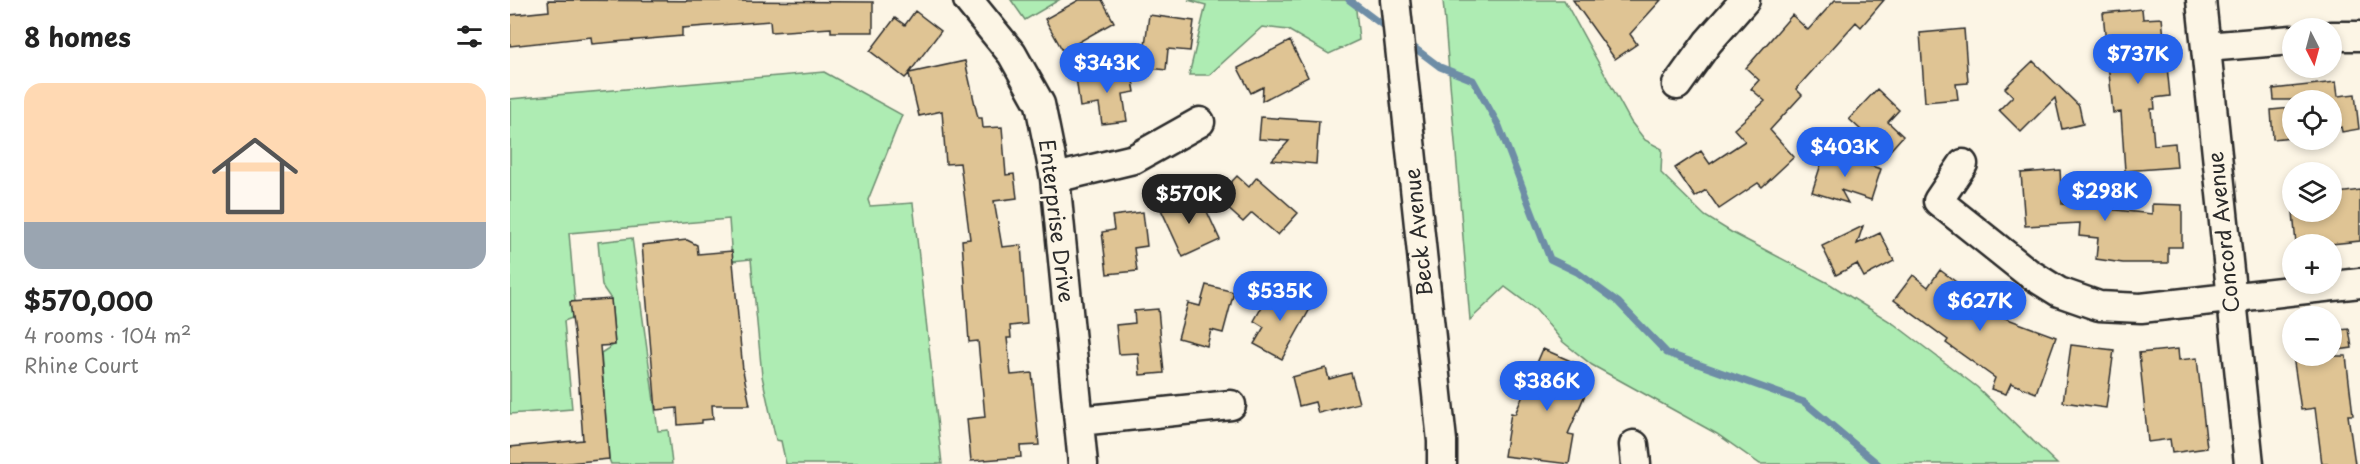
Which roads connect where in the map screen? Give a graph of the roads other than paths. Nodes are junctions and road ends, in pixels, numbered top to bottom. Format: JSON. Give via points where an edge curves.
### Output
{"nodes":[{"id":1,"x":968,"y":0,"type":"edge"},
{"id":2,"x":1395,"y":0,"type":"edge"},
{"id":3,"x":1745,"y":0,"type":"edge"},
{"id":4,"x":2201,"y":0,"type":"edge"},
{"id":5,"x":2342,"y":36,"type":"edge"},
{"id":6,"x":2360,"y":36,"type":"edge"},
{"id":7,"x":2282,"y":41,"type":"edge"},
{"id":8,"x":2206,"y":47,"type":"junction"},
{"id":9,"x":1677,"y":85,"type":"dead end"},
{"id":10,"x":1200,"y":122,"type":"dead end"},
{"id":11,"x":1963,"y":164,"type":"dead end"},
{"id":12,"x":1054,"y":178,"type":"junction"},
{"id":13,"x":2360,"y":283,"type":"edge"},
{"id":14,"x":2230,"y":298,"type":"junction"},
{"id":15,"x":1231,"y":405,"type":"dead end"},
{"id":16,"x":1079,"y":421,"type":"junction"},
{"id":17,"x":1083,"y":464,"type":"edge"},
{"id":18,"x":1442,"y":464,"type":"edge"},
{"id":19,"x":2249,"y":464,"type":"edge"}],
"edges":[{"from":1,"to":12,"type":"street","name":"Enterprise Drive","via":[[1012,54],[1040,104]]},
{"from":2,"to":18,"type":"street","name":"Beck Avenue"},
{"from":3,"to":9,"type":"street"},
{"from":4,"to":8,"type":"street","name":"Concord Avenue"},
{"from":5,"to":6,"type":"street"},
{"from":7,"to":8,"type":"street"},
{"from":8,"to":14,"type":"street","name":"Concord Avenue"},
{"from":10,"to":12,"type":"street","via":[[1134,159]]},
{"from":11,"to":14,"type":"street","via":[[1938,201],[2027,272],[2059,292],[2099,306],[2141,308]]},
{"from":12,"to":16,"type":"street","name":"Enterprise Drive"},
{"from":13,"to":14,"type":"street"},
{"from":14,"to":19,"type":"street","name":"Concord Avenue"},
{"from":15,"to":16,"type":"street"},
{"from":16,"to":17,"type":"street","name":"Enterprise Drive"}]}
